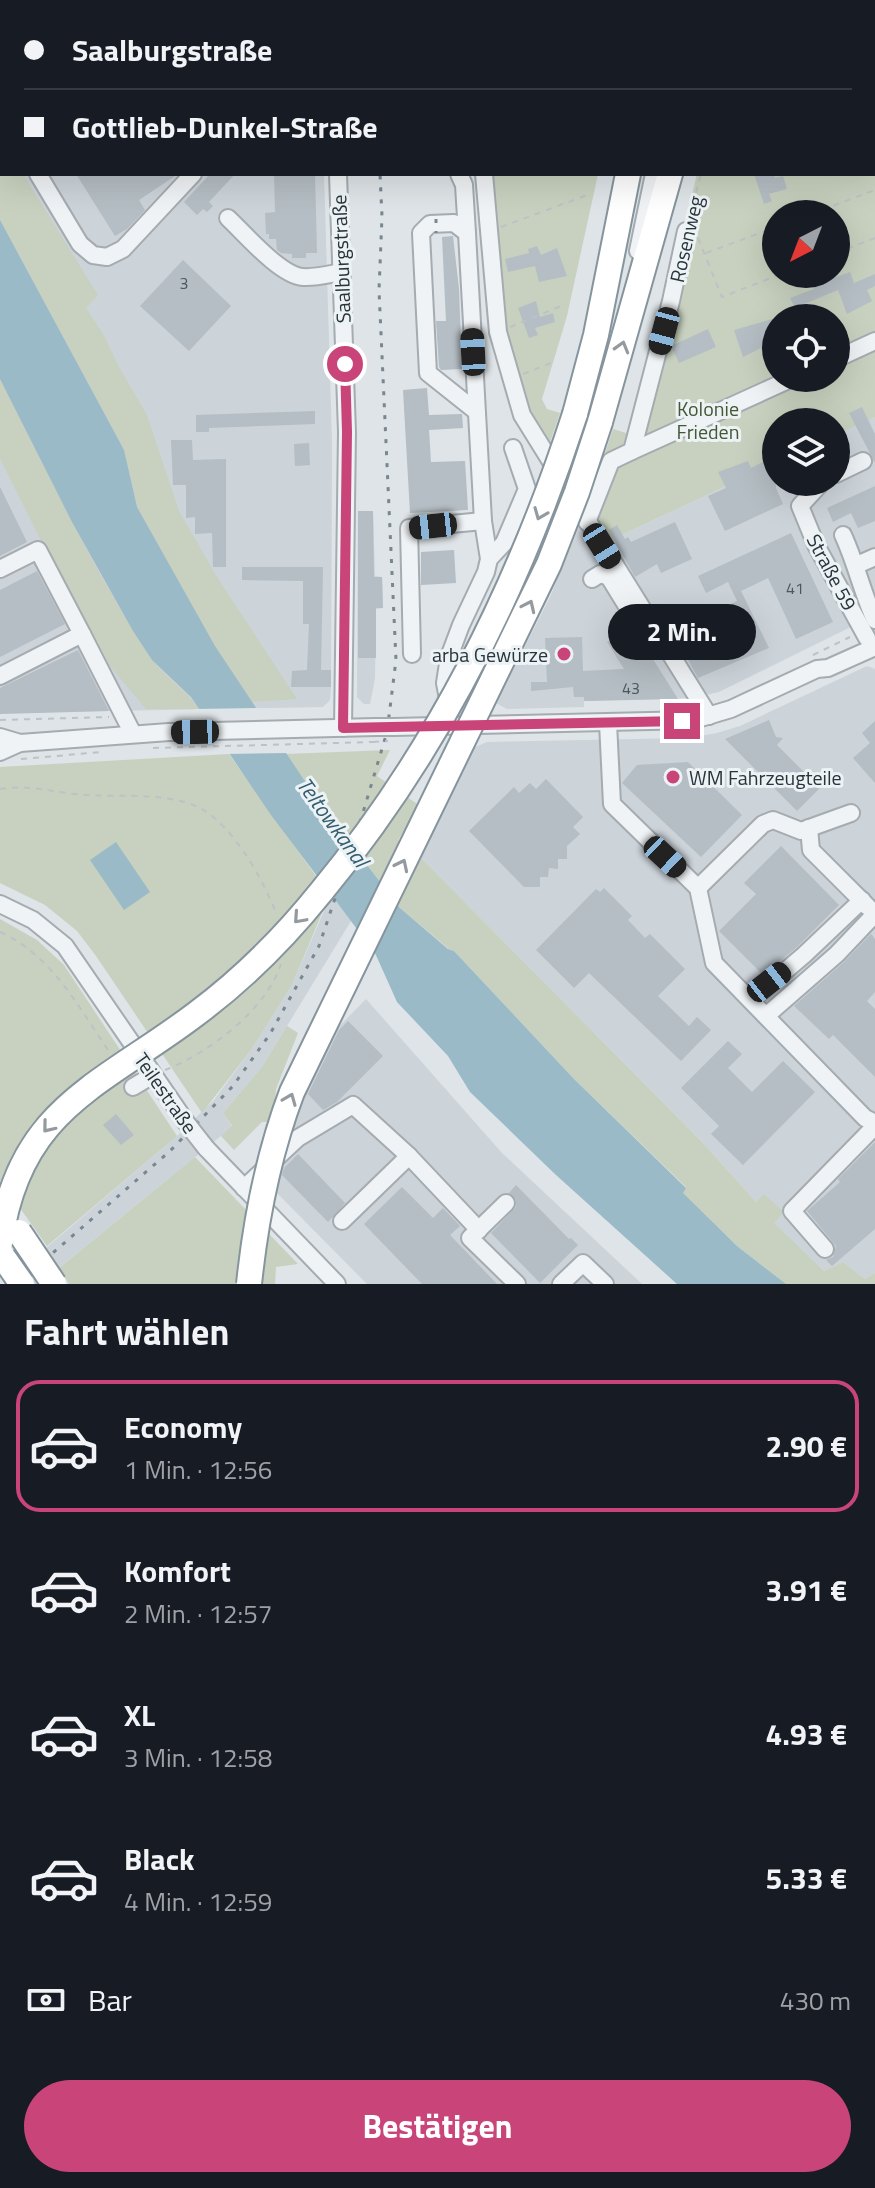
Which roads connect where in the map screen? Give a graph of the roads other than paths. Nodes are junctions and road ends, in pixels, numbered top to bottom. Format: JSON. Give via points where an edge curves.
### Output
{"nodes":[{"id":1,"x":39,"y":176,"type":"edge"},
{"id":2,"x":191,"y":176,"type":"edge"},
{"id":3,"x":338,"y":176,"type":"edge"},
{"id":4,"x":460,"y":176,"type":"edge"},
{"id":5,"x":484,"y":176,"type":"edge"},
{"id":6,"x":628,"y":176,"type":"edge"},
{"id":7,"x":638,"y":176,"type":"edge"},
{"id":8,"x":654,"y":176,"type":"edge"},
{"id":9,"x":669,"y":176,"type":"edge"},
{"id":10,"x":228,"y":218,"type":"dead end"},
{"id":11,"x":686,"y":231,"type":"road end"},
{"id":12,"x":467,"y":233,"type":"junction"},
{"id":13,"x":342,"y":272,"type":"junction"},
{"id":14,"x":631,"y":316,"type":"junction"},
{"id":15,"x":596,"y":335,"type":"junction"},
{"id":16,"x":875,"y":341,"type":"edge"},
{"id":17,"x":850,"y":353,"type":"edge"},
{"id":18,"x":762,"y":392,"type":"edge"},
{"id":19,"x":477,"y":412,"type":"junction"},
{"id":20,"x":513,"y":448,"type":"dead end"},
{"id":21,"x":632,"y":451,"type":"junction"},
{"id":22,"x":863,"y":461,"type":"dead end"},
{"id":23,"x":850,"y":467,"type":"edge"},
{"id":24,"x":809,"y":496,"type":"edge"},
{"id":25,"x":483,"y":521,"type":"junction"},
{"id":26,"x":587,"y":522,"type":"junction"},
{"id":27,"x":843,"y":535,"type":"dead end"},
{"id":28,"x":875,"y":557,"type":"edge"},
{"id":29,"x":489,"y":559,"type":"junction"},
{"id":30,"x":857,"y":565,"type":"junction"},
{"id":31,"x":0,"y":569,"type":"edge"},
{"id":32,"x":592,"y":579,"type":"dead end"},
{"id":33,"x":82,"y":634,"type":"junction"},
{"id":34,"x":871,"y":634,"type":"edge"},
{"id":35,"x":412,"y":654,"type":"dead end"},
{"id":36,"x":0,"y":676,"type":"edge"},
{"id":37,"x":701,"y":718,"type":"junction"},
{"id":38,"x":608,"y":723,"type":"junction"},
{"id":39,"x":435,"y":726,"type":"junction"},
{"id":40,"x":343,"y":728,"type":"junction"},
{"id":41,"x":133,"y":734,"type":"junction"},
{"id":42,"x":0,"y":737,"type":"edge"},
{"id":43,"x":21,"y":751,"type":"junction"},
{"id":44,"x":0,"y":752,"type":"edge"},
{"id":45,"x":851,"y":813,"type":"dead end"},
{"id":46,"x":809,"y":828,"type":"junction"},
{"id":47,"x":698,"y":888,"type":"junction"},
{"id":48,"x":862,"y":900,"type":"junction"},
{"id":49,"x":0,"y":904,"type":"edge"},
{"id":50,"x":875,"y":914,"type":"edge"},
{"id":51,"x":751,"y":1000,"type":"junction"},
{"id":52,"x":766,"y":1016,"type":"junction"},
{"id":53,"x":153,"y":1075,"type":"junction"},
{"id":54,"x":133,"y":1087,"type":"dead end"},
{"id":55,"x":875,"y":1124,"type":"edge"},
{"id":56,"x":409,"y":1156,"type":"junction"},
{"id":57,"x":244,"y":1188,"type":"junction"},
{"id":58,"x":506,"y":1203,"type":"dead end"},
{"id":59,"x":0,"y":1207,"type":"edge"},
{"id":60,"x":342,"y":1221,"type":"dead end"},
{"id":61,"x":479,"y":1230,"type":"junction"},
{"id":62,"x":5,"y":1246,"type":"edge"},
{"id":63,"x":825,"y":1249,"type":"dead end"},
{"id":64,"x":22,"y":1284,"type":"edge"},
{"id":65,"x":54,"y":1284,"type":"edge"},
{"id":66,"x":249,"y":1284,"type":"edge"},
{"id":67,"x":337,"y":1284,"type":"edge"},
{"id":68,"x":517,"y":1284,"type":"edge"},
{"id":69,"x":561,"y":1284,"type":"edge"},
{"id":70,"x":605,"y":1284,"type":"edge"}],
"edges":[{"from":1,"to":2,"type":"street","via":[[80,244],[93,255],[107,257],[123,249]]},
{"from":3,"to":13,"type":"street","name":"Saalburgstraße"},
{"from":4,"to":12,"type":"street"},
{"from":5,"to":26,"type":"street","via":[[498,332],[510,378],[522,415]]},
{"from":6,"to":15,"type":"highway"},
{"from":7,"to":15,"type":"street","via":[[626,241]]},
{"from":8,"to":14,"type":"street","via":[[638,245]]},
{"from":9,"to":14,"type":"highway"},
{"from":10,"to":13,"type":"street","via":[[290,273],[301,278]]},
{"from":11,"to":21,"type":"street","name":"Rosenweg"},
{"from":12,"to":19,"type":"street"},
{"from":12,"to":19,"type":"street","via":[[454,223],[430,224],[421,233],[428,373]]},
{"from":13,"to":40,"type":"street","name":"Saalburgstraße","via":[[347,432]]},
{"from":66,"to":14,"type":"highway","one_way":true,"bridge":true,"via":[[264,1178],[292,1092],[549,564]]},
{"from":15,"to":62,"type":"highway","one_way":true,"bridge":true,"via":[[553,480],[502,601],[450,705],[399,790],[321,893],[245,974],[58,1115],[19,1173],[7,1204]]},
{"from":16,"to":17,"type":"street"},
{"from":18,"to":21,"type":"street"},
{"from":19,"to":25,"type":"street"},
{"from":20,"to":29,"type":"street","via":[[527,489],[504,543]]},
{"from":21,"to":26,"type":"street","via":[[611,461]]},
{"from":22,"to":23,"type":"street"},
{"from":24,"to":34,"type":"street","name":"Straße 59","via":[[800,506],[816,545]]},
{"from":25,"to":29,"type":"street"},
{"from":25,"to":35,"type":"street","via":[[409,528]]},
{"from":26,"to":37,"type":"street"},
{"from":27,"to":30,"type":"street"},
{"from":28,"to":30,"type":"street"},
{"from":29,"to":39,"type":"street","via":[[449,657],[448,699]]},
{"from":30,"to":34,"type":"street"},
{"from":31,"to":33,"type":"street","via":[[38,550]]},
{"from":32,"to":37,"type":"street","via":[[600,574],[609,577]]},
{"from":33,"to":36,"type":"street"},
{"from":33,"to":41,"type":"street"},
{"from":34,"to":37,"type":"street","via":[[828,668],[810,664],[731,709]]},
{"from":37,"to":38,"type":"street"},
{"from":38,"to":39,"type":"street"},
{"from":38,"to":47,"type":"street","via":[[605,770],[612,804]]},
{"from":39,"to":40,"type":"street","bridge":true,"via":[[392,734]]},
{"from":40,"to":41,"type":"street","via":[[173,740]]},
{"from":41,"to":43,"type":"street"},
{"from":42,"to":43,"type":"street"},
{"from":43,"to":44,"type":"street"},
{"from":45,"to":46,"type":"street"},
{"from":46,"to":47,"type":"street","via":[[794,830],[773,820],[763,824]]},
{"from":46,"to":48,"type":"street","via":[[811,850]]},
{"from":47,"to":51,"type":"street","via":[[714,963]]},
{"from":48,"to":50,"type":"street"},
{"from":48,"to":51,"type":"street"},
{"from":49,"to":53,"type":"street","name":"Teilestraße","via":[[33,920],[65,946]]},
{"from":50,"to":52,"type":"street"},
{"from":51,"to":52,"type":"street"},
{"from":52,"to":55,"type":"street"},
{"from":53,"to":54,"type":"street"},
{"from":53,"to":57,"type":"street","name":"Teilestraße","bridge":true,"via":[[206,1148]]},
{"from":55,"to":63,"type":"street","via":[[792,1211]]},
{"from":56,"to":57,"type":"street","via":[[353,1105],[298,1138]]},
{"from":56,"to":60,"type":"street"},
{"from":56,"to":61,"type":"street"},
{"from":57,"to":67,"type":"street","name":"Teilestraße"},
{"from":58,"to":61,"type":"street"},
{"from":59,"to":62,"type":"highway"},
{"from":61,"to":68,"type":"street","via":[[470,1238]]},
{"from":62,"to":64,"type":"highway","bridge":true},
{"from":62,"to":65,"type":"highway","bridge":true},
{"from":69,"to":70,"type":"street","via":[[583,1263]]}]}
